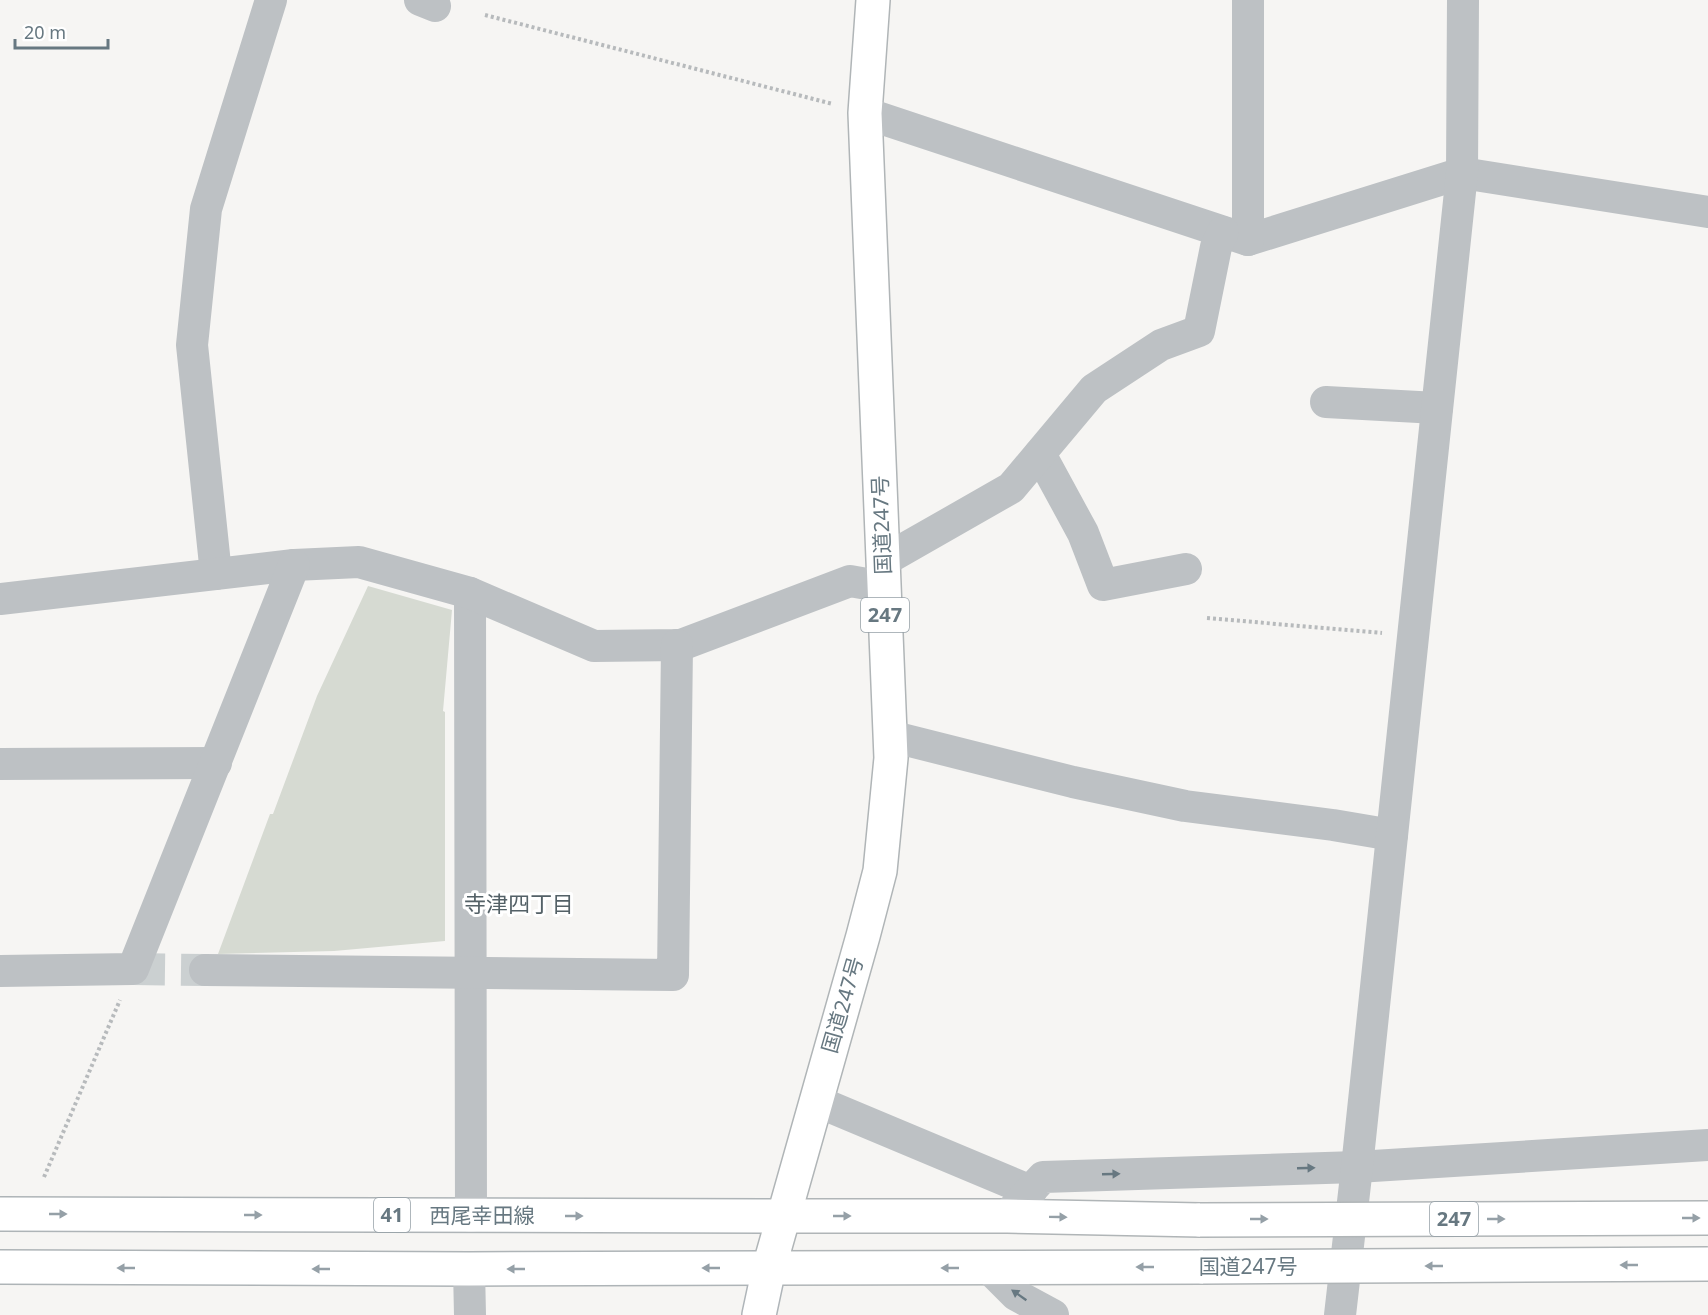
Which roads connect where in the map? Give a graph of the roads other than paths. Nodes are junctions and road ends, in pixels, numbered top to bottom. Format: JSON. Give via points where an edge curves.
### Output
{"nodes":[{"id":1,"x":271,"y":0,"type":"edge"},
{"id":2,"x":873,"y":0,"type":"edge"},
{"id":3,"x":1248,"y":0,"type":"edge"},
{"id":4,"x":1463,"y":0,"type":"edge"},
{"id":5,"x":866,"y":112,"type":"junction"},
{"id":6,"x":1462,"y":173,"type":"junction"},
{"id":7,"x":1708,"y":212,"type":"edge"},
{"id":8,"x":1235,"y":236,"type":"junction"},
{"id":9,"x":1326,"y":402,"type":"dead end"},
{"id":10,"x":1437,"y":408,"type":"junction"},
{"id":11,"x":1040,"y":454,"type":"junction"},
{"id":12,"x":294,"y":565,"type":"junction"},
{"id":13,"x":1186,"y":569,"type":"dead end"},
{"id":14,"x":216,"y":574,"type":"junction"},
{"id":15,"x":884,"y":574,"type":"junction"},
{"id":16,"x":470,"y":593,"type":"junction"},
{"id":17,"x":0,"y":599,"type":"edge"},
{"id":18,"x":677,"y":645,"type":"junction"},
{"id":19,"x":890,"y":736,"type":"junction"},
{"id":20,"x":216,"y":763,"type":"junction"},
{"id":21,"x":0,"y":764,"type":"edge"},
{"id":22,"x":1392,"y":835,"type":"junction"},
{"id":23,"x":205,"y":970,"type":"tunnel mouth"},
{"id":24,"x":0,"y":972,"type":"edge"},
{"id":25,"x":471,"y":973,"type":"junction"},
{"id":26,"x":816,"y":1101,"type":"junction"},
{"id":27,"x":1708,"y":1145,"type":"edge"},
{"id":28,"x":1357,"y":1167,"type":"junction"},
{"id":29,"x":1031,"y":1191,"type":"junction"},
{"id":30,"x":0,"y":1214,"type":"edge"},
{"id":31,"x":471,"y":1216,"type":"junction"},
{"id":32,"x":783,"y":1216,"type":"junction"},
{"id":33,"x":1007,"y":1216,"type":"junction"},
{"id":34,"x":1708,"y":1218,"type":"edge"},
{"id":35,"x":1708,"y":1264,"type":"edge"},
{"id":36,"x":0,"y":1267,"type":"edge"},
{"id":37,"x":769,"y":1268,"type":"junction"},
{"id":38,"x":989,"y":1268,"type":"junction"},
{"id":39,"x":469,"y":1269,"type":"junction"},
{"id":40,"x":470,"y":1315,"type":"edge"},
{"id":41,"x":759,"y":1315,"type":"edge"},
{"id":42,"x":1053,"y":1315,"type":"edge"},
{"id":43,"x":1340,"y":1315,"type":"edge"}],
"edges":[{"from":1,"to":14,"type":"street","via":[[206,209],[192,345]]},
{"from":2,"to":5,"type":"main road","name":"国道247号","number":"247"},
{"from":3,"to":8,"type":"street"},
{"from":4,"to":6,"type":"street"},
{"from":5,"to":8,"type":"street"},
{"from":5,"to":15,"type":"main road","name":"国道247号","number":"247"},
{"from":6,"to":7,"type":"street"},
{"from":6,"to":8,"type":"street"},
{"from":6,"to":10,"type":"street"},
{"from":8,"to":11,"type":"street","via":[[1216,247],[1199,331],[1161,345],[1094,389]]},
{"from":9,"to":10,"type":"street"},
{"from":10,"to":22,"type":"street"},
{"from":11,"to":13,"type":"street","via":[[1083,533],[1102,585]]},
{"from":11,"to":15,"type":"street","via":[[1011,488]]},
{"from":12,"to":14,"type":"street"},
{"from":12,"to":16,"type":"street","via":[[359,562]]},
{"from":12,"to":20,"type":"street"},
{"from":14,"to":17,"type":"street"},
{"from":15,"to":18,"type":"street","via":[[850,581]]},
{"from":15,"to":19,"type":"main road","name":"国道247号","number":"247"},
{"from":16,"to":18,"type":"street","via":[[594,646]]},
{"from":16,"to":25,"type":"street"},
{"from":18,"to":25,"type":"street","via":[[673,975]]},
{"from":19,"to":22,"type":"street","via":[[1185,806]]},
{"from":19,"to":26,"type":"main road","name":"国道247号","number":"247","via":[[880,871]]},
{"from":20,"to":21,"type":"street"},
{"from":20,"to":24,"type":"street","via":[[133,969]]},
{"from":22,"to":28,"type":"street"},
{"from":23,"to":25,"type":"street"},
{"from":25,"to":31,"type":"street"},
{"from":26,"to":29,"type":"street"},
{"from":26,"to":32,"type":"main road","name":"国道247号","number":"247"},
{"from":27,"to":28,"type":"street"},
{"from":29,"to":28,"type":"street","one_way":true,"via":[[1043,1176]]},
{"from":28,"to":43,"type":"street"},
{"from":29,"to":33,"type":"street"},
{"from":30,"to":31,"type":"main road","name":"西尾幸田線","number":"41","one_way":true},
{"from":31,"to":32,"type":"main road","name":"西尾幸田線","number":"41","one_way":true},
{"from":32,"to":33,"type":"main road","number":"247","one_way":true},
{"from":32,"to":37,"type":"main road","name":"国道247号","number":"247"},
{"from":33,"to":34,"type":"main road","number":"247","one_way":true,"bridge":true,"via":[[1200,1220]]},
{"from":35,"to":38,"type":"main road","name":"国道247号","number":"247","one_way":true,"bridge":true},
{"from":39,"to":36,"type":"main road","one_way":true},
{"from":38,"to":37,"type":"main road","name":"国道247号","number":"247","one_way":true},
{"from":37,"to":39,"type":"main road","one_way":true},
{"from":37,"to":41,"type":"main road"},
{"from":42,"to":38,"type":"street","one_way":true,"via":[[1016,1295]]},
{"from":39,"to":40,"type":"street"}]}
